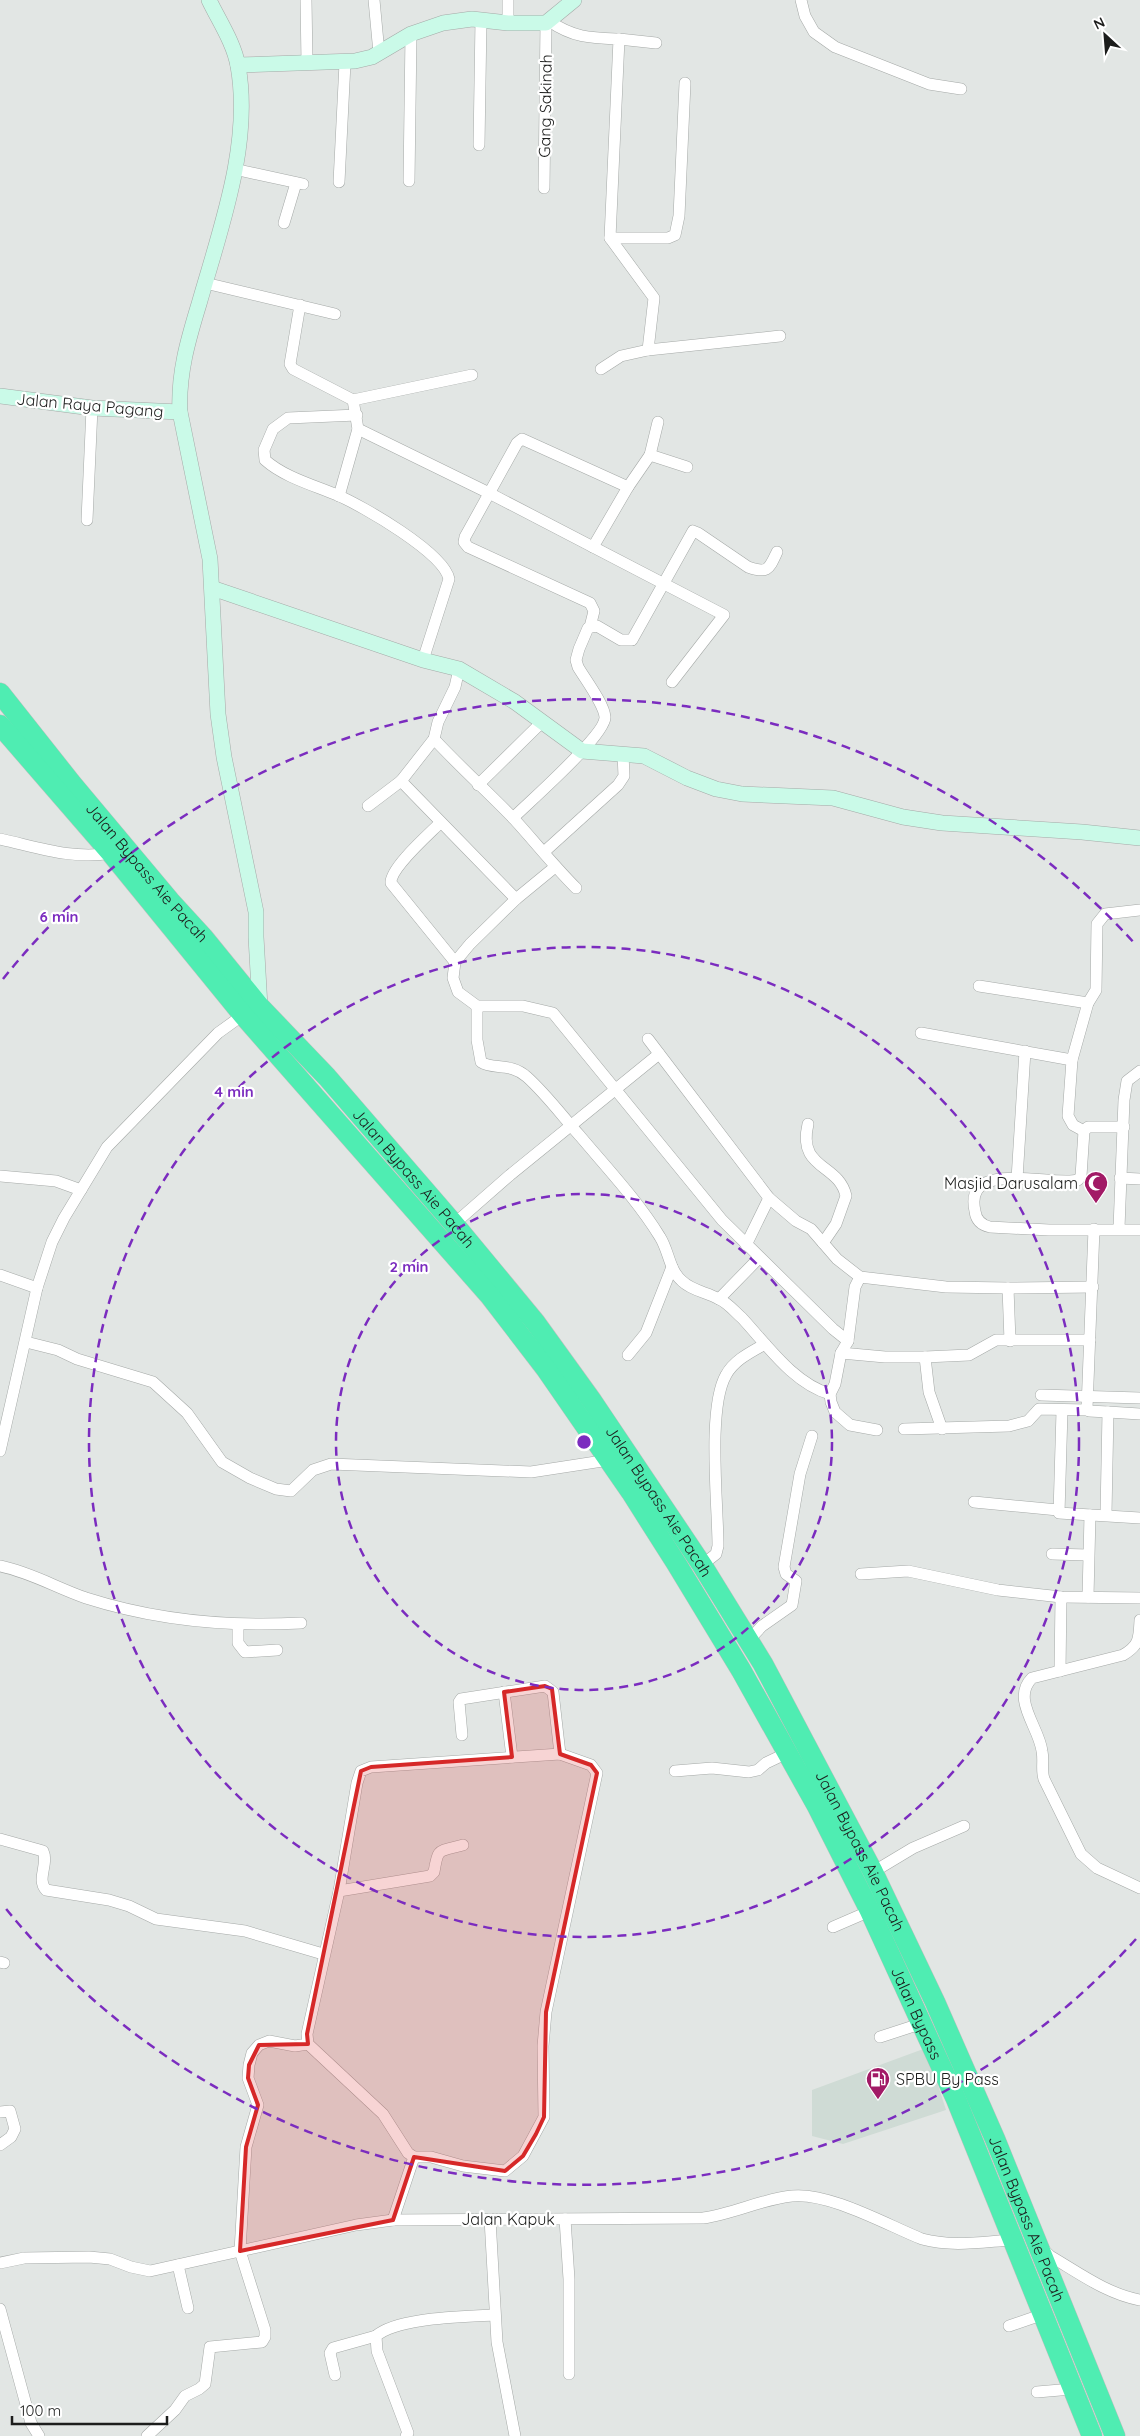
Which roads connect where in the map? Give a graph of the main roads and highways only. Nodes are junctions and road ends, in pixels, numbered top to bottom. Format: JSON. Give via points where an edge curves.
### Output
{"nodes":[{"id":1,"x":0,"y":693,"type":"edge"},
{"id":2,"x":3,"y":733,"type":"edge"},
{"id":3,"x":252,"y":1011,"type":"junction"},
{"id":4,"x":749,"y":1640,"type":"junction"},
{"id":5,"x":734,"y":1658,"type":"junction"},
{"id":6,"x":1092,"y":2436,"type":"edge"},
{"id":7,"x":1115,"y":2436,"type":"edge"}],
"edges":[{"from":1,"to":3,"type":"highway","name":"Jalan Bypass Aie Pacah"},
{"from":2,"to":3,"type":"highway"},
{"from":3,"to":4,"type":"highway","name":"Jalan Bypass Aie Pacah","via":[[327,1078],[454,1224],[546,1338],[592,1401]]},
{"from":3,"to":5,"type":"highway","name":"Jalan Bypass","via":[[490,1296],[546,1369],[609,1460]]},
{"from":4,"to":5,"type":"highway"},
{"from":4,"to":7,"type":"highway","name":"Jalan Bypass Aie Pacah","via":[[873,1872],[935,2002],[995,2139]]},
{"from":5,"to":6,"type":"highway","name":"Jalan Bypass","via":[[870,1910],[956,2099]]}]}
